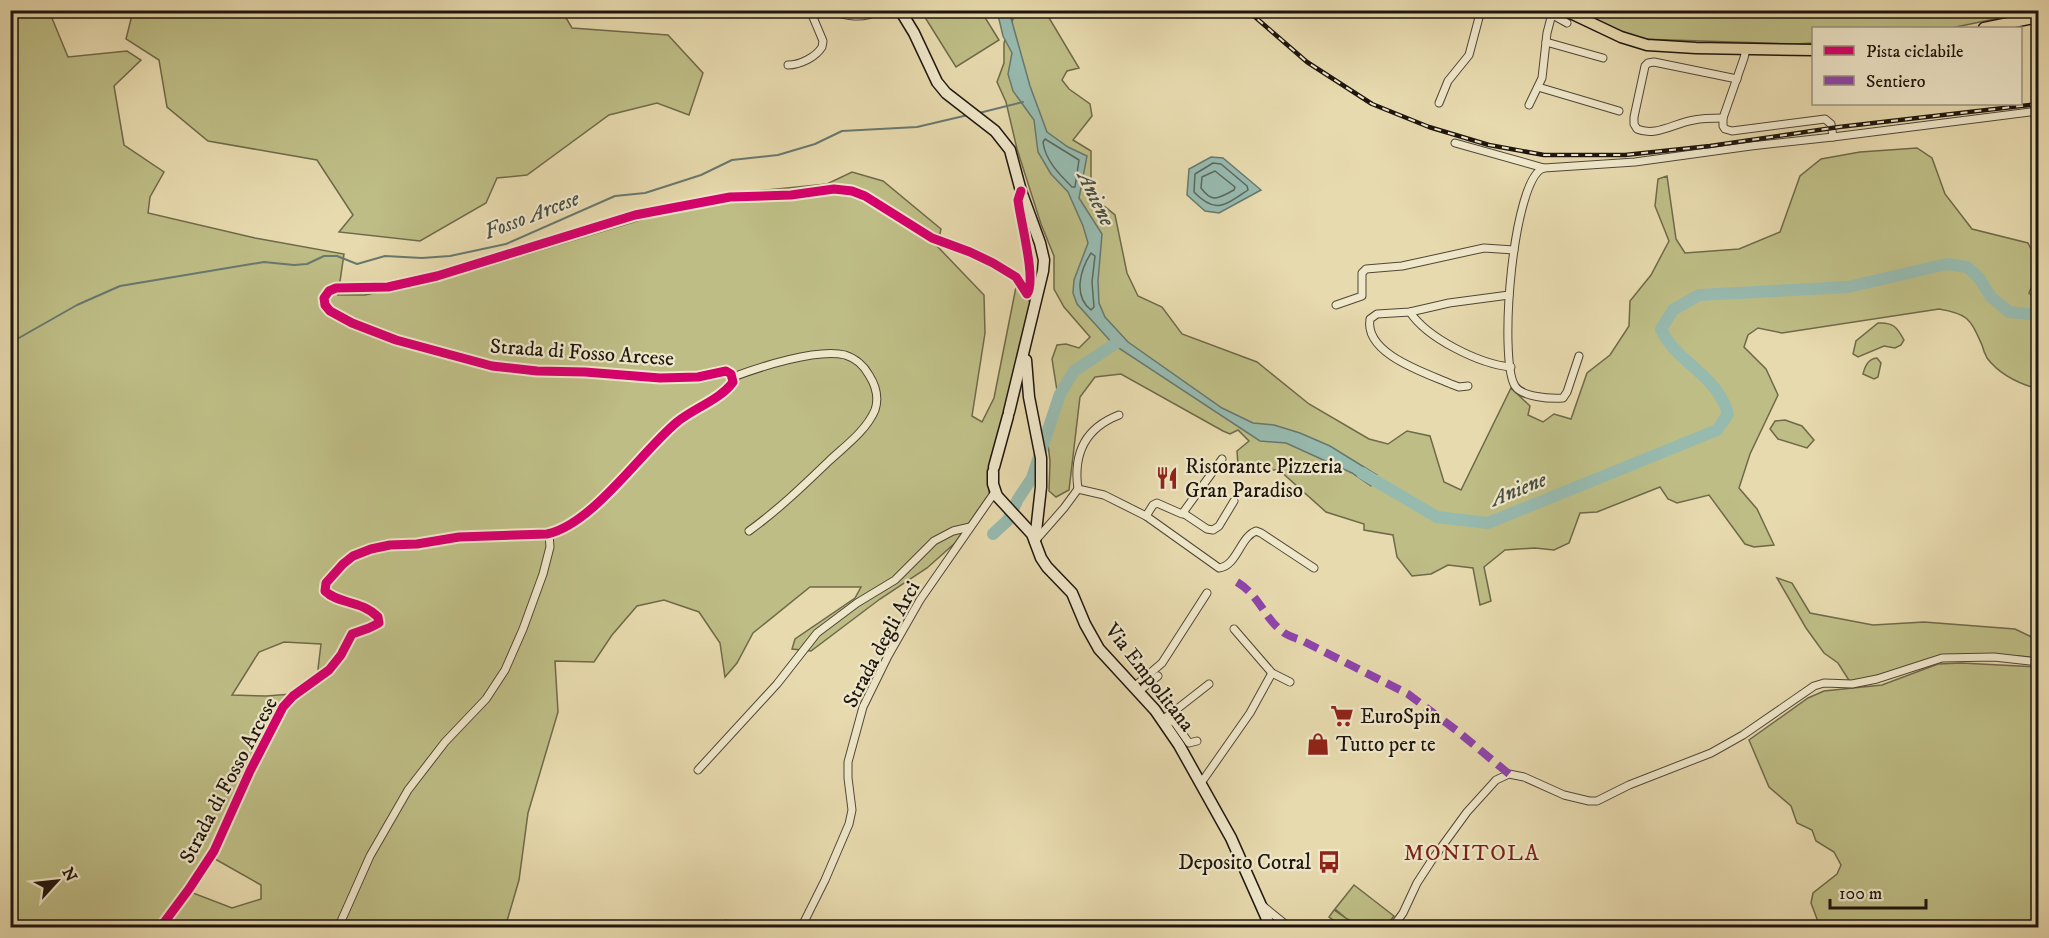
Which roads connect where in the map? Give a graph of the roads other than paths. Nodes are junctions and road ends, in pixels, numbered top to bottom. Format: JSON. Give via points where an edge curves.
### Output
{"nodes":[{"id":1,"x":810,"y":10,"type":"edge"},
{"id":2,"x":827,"y":10,"type":"edge"},
{"id":3,"x":880,"y":10,"type":"edge"},
{"id":4,"x":900,"y":10,"type":"edge"},
{"id":5,"x":1481,"y":10,"type":"edge"},
{"id":6,"x":1564,"y":10,"type":"edge"},
{"id":7,"x":1552,"y":12,"type":"edge"},
{"id":8,"x":2038,"y":17,"type":"edge"},
{"id":9,"x":1567,"y":23,"type":"dead end"},
{"id":10,"x":1989,"y":27,"type":"edge"},
{"id":11,"x":1546,"y":42,"type":"junction"},
{"id":12,"x":1746,"y":49,"type":"junction"},
{"id":13,"x":1812,"y":50,"type":"edge"},
{"id":14,"x":1603,"y":58,"type":"dead end"},
{"id":15,"x":788,"y":65,"type":"dead end"},
{"id":16,"x":1737,"y":79,"type":"junction"},
{"id":17,"x":1538,"y":87,"type":"junction"},
{"id":18,"x":1439,"y":103,"type":"dead end"},
{"id":19,"x":1529,"y":105,"type":"dead end"},
{"id":20,"x":1619,"y":111,"type":"dead end"},
{"id":21,"x":2038,"y":111,"type":"edge"},
{"id":22,"x":1723,"y":118,"type":"junction"},
{"id":23,"x":1833,"y":137,"type":"junction"},
{"id":24,"x":1455,"y":143,"type":"dead end"},
{"id":25,"x":1544,"y":168,"type":"junction"},
{"id":26,"x":1021,"y":191,"type":"junction"},
{"id":27,"x":1514,"y":250,"type":"junction"},
{"id":28,"x":1509,"y":295,"type":"junction"},
{"id":29,"x":1336,"y":304,"type":"dead end"},
{"id":30,"x":1410,"y":312,"type":"junction"},
{"id":31,"x":1025,"y":346,"type":"junction"},
{"id":32,"x":1579,"y":356,"type":"dead end"},
{"id":33,"x":1511,"y":367,"type":"junction"},
{"id":34,"x":733,"y":377,"type":"junction"},
{"id":35,"x":1468,"y":386,"type":"dead end"},
{"id":36,"x":1014,"y":395,"type":"junction"},
{"id":37,"x":1029,"y":397,"type":"junction"},
{"id":38,"x":1119,"y":415,"type":"dead end"},
{"id":39,"x":1222,"y":459,"type":"dead end"},
{"id":40,"x":1078,"y":489,"type":"junction"},
{"id":41,"x":997,"y":495,"type":"junction"},
{"id":42,"x":1234,"y":501,"type":"dead end"},
{"id":43,"x":1184,"y":513,"type":"junction"},
{"id":44,"x":1038,"y":514,"type":"junction"},
{"id":45,"x":1146,"y":516,"type":"junction"},
{"id":46,"x":1023,"y":523,"type":"junction"},
{"id":47,"x":970,"y":527,"type":"junction"},
{"id":48,"x":749,"y":531,"type":"dead end"},
{"id":49,"x":549,"y":534,"type":"junction"},
{"id":50,"x":1035,"y":541,"type":"junction"},
{"id":51,"x":1314,"y":568,"type":"dead end"},
{"id":52,"x":1208,"y":593,"type":"dead end"},
{"id":53,"x":1234,"y":629,"type":"dead end"},
{"id":54,"x":2038,"y":662,"type":"edge"},
{"id":55,"x":1272,"y":673,"type":"junction"},
{"id":56,"x":1158,"y":676,"type":"dead end"},
{"id":57,"x":1290,"y":682,"type":"dead end"},
{"id":58,"x":1209,"y":684,"type":"dead end"},
{"id":59,"x":1136,"y":689,"type":"junction"},
{"id":60,"x":1164,"y":718,"type":"junction"},
{"id":61,"x":1197,"y":741,"type":"dead end"},
{"id":62,"x":698,"y":770,"type":"dead end"},
{"id":63,"x":1201,"y":783,"type":"junction"},
{"id":64,"x":1261,"y":904,"type":"junction"},
{"id":65,"x":160,"y":927,"type":"edge"},
{"id":66,"x":338,"y":927,"type":"edge"},
{"id":67,"x":801,"y":927,"type":"edge"},
{"id":68,"x":1271,"y":927,"type":"edge"},
{"id":69,"x":1290,"y":927,"type":"edge"},
{"id":70,"x":1392,"y":927,"type":"edge"}],
"edges":[{"from":1,"to":15,"type":"street","via":[[822,46],[811,57]]},
{"from":2,"to":3,"type":"street","via":[[857,16]]},
{"from":4,"to":26,"type":"main road","via":[[944,91],[1005,143]]},
{"from":5,"to":18,"type":"street","via":[[1469,54],[1448,81]]},
{"from":6,"to":12,"type":"main road","via":[[1642,44]]},
{"from":7,"to":9,"type":"street"},
{"from":7,"to":11,"type":"street"},
{"from":8,"to":10,"type":"main road"},
{"from":11,"to":14,"type":"street"},
{"from":11,"to":17,"type":"street"},
{"from":12,"to":13,"type":"main road"},
{"from":12,"to":16,"type":"street"},
{"from":16,"to":22,"type":"street"},
{"from":16,"to":22,"type":"street","via":[[1654,62],[1645,66],[1633,120],[1636,129],[1655,131],[1696,119]]},
{"from":17,"to":19,"type":"street"},
{"from":17,"to":20,"type":"street"},
{"from":21,"to":23,"type":"street"},
{"from":22,"to":23,"type":"street","via":[[1724,128],[1730,131],[1825,119],[1831,124]]},
{"from":23,"to":25,"type":"street","via":[[1635,162]]},
{"from":24,"to":25,"type":"street"},
{"from":25,"to":27,"type":"street","via":[[1536,172],[1527,191]]},
{"from":26,"to":31,"type":"main road","via":[[1044,262]]},
{"from":26,"to":34,"type":"street","name":"Strada di Fosso Arcese","via":[[1018,200],[1029,273],[1027,294],[1014,276],[987,260],[932,238],[865,196],[834,189],[730,197],[635,215],[425,279],[381,287],[336,288],[324,298],[330,311],[352,323],[396,340],[492,366],[660,378],[726,370]]},
{"from":27,"to":28,"type":"street"},
{"from":27,"to":29,"type":"street","via":[[1484,248],[1402,266],[1365,269],[1362,296]]},
{"from":28,"to":30,"type":"street"},
{"from":28,"to":33,"type":"street"},
{"from":30,"to":33,"type":"street","via":[[1434,336],[1488,362]]},
{"from":30,"to":35,"type":"street","via":[[1371,316],[1369,327],[1378,344],[1388,354],[1426,373],[1456,386]]},
{"from":31,"to":36,"type":"main road"},
{"from":31,"to":37,"type":"main road"},
{"from":32,"to":33,"type":"street","via":[[1567,394],[1561,399],[1520,391],[1513,382]]},
{"from":34,"to":48,"type":"street","name":"Strada di Fosso Arcese","via":[[785,361],[838,354],[862,365],[877,395],[874,411],[862,429]]},
{"from":34,"to":49,"type":"street","name":"Strada di Fosso Arcese","via":[[724,391],[676,423],[597,504]]},
{"from":36,"to":37,"type":"main road","via":[[1021,391]]},
{"from":36,"to":41,"type":"main road","via":[[993,470]]},
{"from":37,"to":44,"type":"main road","via":[[1041,458]]},
{"from":38,"to":40,"type":"street","via":[[1101,423],[1082,446]]},
{"from":39,"to":43,"type":"street"},
{"from":40,"to":45,"type":"street","via":[[1104,495]]},
{"from":40,"to":50,"type":"street"},
{"from":41,"to":46,"type":"main road","name":"Via Empolitana"},
{"from":41,"to":47,"type":"street","name":"Strada degli Arci"},
{"from":42,"to":43,"type":"street","via":[[1220,526],[1213,530]]},
{"from":43,"to":45,"type":"street","via":[[1157,503]]},
{"from":44,"to":46,"type":"main road"},
{"from":44,"to":50,"type":"main road"},
{"from":45,"to":51,"type":"street","via":[[1219,568],[1228,565],[1249,534],[1256,531]]},
{"from":46,"to":50,"type":"main road","name":"Via Empolitana"},
{"from":47,"to":62,"type":"street","via":[[934,541],[895,580],[817,633],[782,679]]},
{"from":47,"to":67,"type":"street","name":"Strada degli Arci","via":[[924,594],[863,707],[848,762],[852,810],[849,824]]},
{"from":49,"to":65,"type":"street","name":"Strada di Fosso Arcese","via":[[459,537],[383,546],[361,552],[340,566],[326,583],[325,591],[365,607],[378,617],[379,623],[352,634],[329,670],[284,705],[214,851]]},
{"from":49,"to":66,"type":"street","via":[[543,574],[505,670],[486,699],[445,742],[405,795],[370,856]]},
{"from":50,"to":59,"type":"main road","name":"Via Empolitana","via":[[1044,564],[1072,593],[1099,649]]},
{"from":52,"to":59,"type":"street","via":[[1165,659]]},
{"from":53,"to":55,"type":"street"},
{"from":54,"to":70,"type":"street","via":[[1994,657],[1942,658],[1869,681],[1814,686],[1711,753],[1629,784],[1597,801],[1564,795],[1509,774],[1496,780],[1467,812],[1417,883]]},
{"from":55,"to":57,"type":"street"},
{"from":55,"to":63,"type":"street","via":[[1248,716]]},
{"from":56,"to":59,"type":"street"},
{"from":58,"to":60,"type":"street"},
{"from":59,"to":60,"type":"main road","name":"Via Empolitana"},
{"from":60,"to":61,"type":"street","via":[[1173,721],[1189,743]]},
{"from":60,"to":63,"type":"main road","name":"Via Empolitana"},
{"from":63,"to":64,"type":"main road","name":"Via Empolitana"},
{"from":64,"to":68,"type":"main road","name":"Via Empolitana"},
{"from":64,"to":69,"type":"street"}]}
